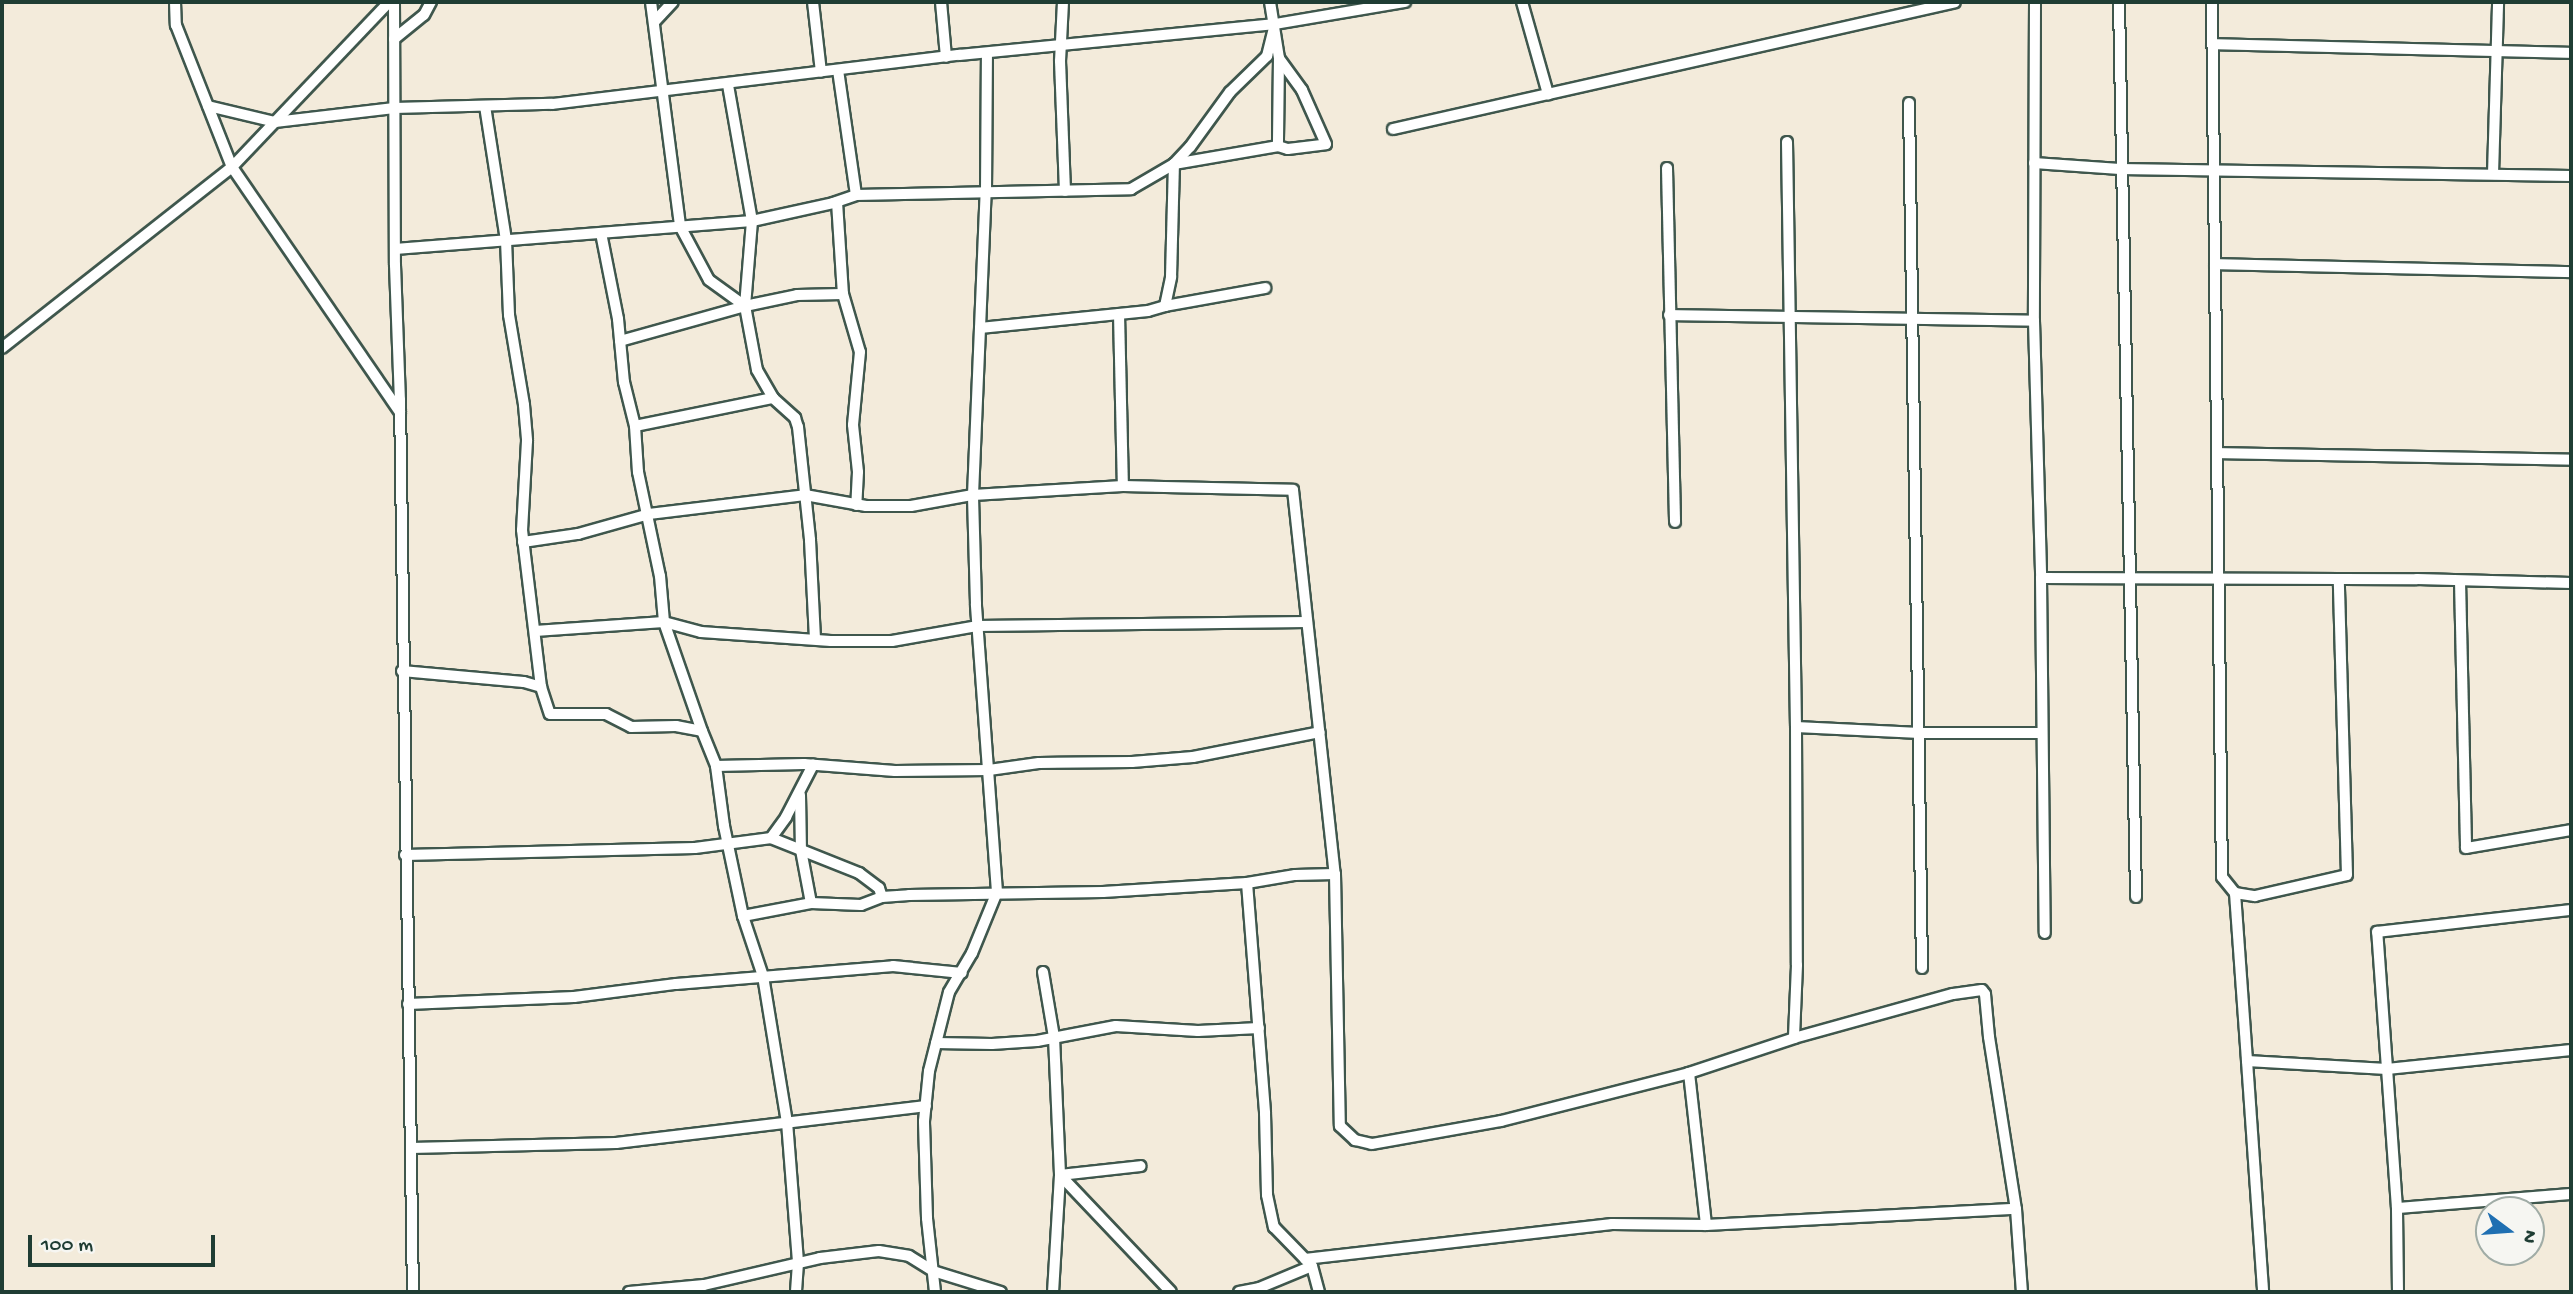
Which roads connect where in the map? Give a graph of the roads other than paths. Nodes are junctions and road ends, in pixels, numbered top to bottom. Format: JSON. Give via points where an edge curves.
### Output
{"nodes":[{"id":1,"x":175,"y":2,"type":"edge"},
{"id":2,"x":391,"y":2,"type":"edge"},
{"id":3,"x":431,"y":2,"type":"edge"},
{"id":4,"x":651,"y":2,"type":"edge"},
{"id":5,"x":673,"y":2,"type":"edge"},
{"id":6,"x":813,"y":2,"type":"edge"},
{"id":7,"x":941,"y":2,"type":"edge"},
{"id":8,"x":1063,"y":2,"type":"edge"},
{"id":9,"x":1270,"y":2,"type":"edge"},
{"id":10,"x":1405,"y":2,"type":"edge"},
{"id":11,"x":1522,"y":2,"type":"edge"},
{"id":12,"x":1955,"y":2,"type":"edge"},
{"id":13,"x":2035,"y":2,"type":"edge"},
{"id":14,"x":2119,"y":2,"type":"edge"},
{"id":15,"x":2212,"y":2,"type":"edge"},
{"id":16,"x":2498,"y":2,"type":"edge"},
{"id":17,"x":1925,"y":4,"type":"edge"},
{"id":18,"x":655,"y":21,"type":"junction"},
{"id":19,"x":1275,"y":24,"type":"junction"},
{"id":20,"x":394,"y":39,"type":"junction"},
{"id":21,"x":2212,"y":44,"type":"junction"},
{"id":22,"x":1061,"y":48,"type":"junction"},
{"id":23,"x":2496,"y":52,"type":"junction"},
{"id":24,"x":987,"y":53,"type":"junction"},
{"id":25,"x":2571,"y":53,"type":"edge"},
{"id":26,"x":946,"y":57,"type":"junction"},
{"id":27,"x":1279,"y":58,"type":"junction"},
{"id":28,"x":838,"y":70,"type":"junction"},
{"id":29,"x":821,"y":72,"type":"junction"},
{"id":30,"x":728,"y":85,"type":"junction"},
{"id":31,"x":662,"y":92,"type":"junction"},
{"id":32,"x":1548,"y":94,"type":"junction"},
{"id":33,"x":1909,"y":103,"type":"dead end"},
{"id":34,"x":208,"y":106,"type":"junction"},
{"id":35,"x":485,"y":106,"type":"junction"},
{"id":36,"x":394,"y":108,"type":"junction"},
{"id":37,"x":275,"y":122,"type":"junction"},
{"id":38,"x":1393,"y":130,"type":"dead end"},
{"id":39,"x":1787,"y":142,"type":"dead end"},
{"id":40,"x":1278,"y":146,"type":"junction"},
{"id":41,"x":2034,"y":163,"type":"junction"},
{"id":42,"x":1174,"y":164,"type":"junction"},
{"id":43,"x":232,"y":167,"type":"junction"},
{"id":44,"x":1667,"y":168,"type":"dead end"},
{"id":45,"x":2120,"y":169,"type":"junction"},
{"id":46,"x":2216,"y":171,"type":"junction"},
{"id":47,"x":2493,"y":174,"type":"junction"},
{"id":48,"x":2571,"y":176,"type":"edge"},
{"id":49,"x":986,"y":191,"type":"junction"},
{"id":50,"x":1065,"y":191,"type":"junction"},
{"id":51,"x":856,"y":195,"type":"junction"},
{"id":52,"x":837,"y":202,"type":"junction"},
{"id":53,"x":752,"y":221,"type":"junction"},
{"id":54,"x":680,"y":226,"type":"junction"},
{"id":55,"x":601,"y":233,"type":"junction"},
{"id":56,"x":506,"y":240,"type":"junction"},
{"id":57,"x":395,"y":249,"type":"junction"},
{"id":58,"x":2215,"y":264,"type":"junction"},
{"id":59,"x":2571,"y":272,"type":"edge"},
{"id":60,"x":1265,"y":288,"type":"dead end"},
{"id":61,"x":843,"y":294,"type":"junction"},
{"id":62,"x":745,"y":306,"type":"junction"},
{"id":63,"x":1166,"y":306,"type":"junction"},
{"id":64,"x":1119,"y":314,"type":"junction"},
{"id":65,"x":1669,"y":315,"type":"junction"},
{"id":66,"x":1789,"y":318,"type":"junction"},
{"id":67,"x":1912,"y":320,"type":"junction"},
{"id":68,"x":2034,"y":321,"type":"junction"},
{"id":69,"x":979,"y":328,"type":"junction"},
{"id":70,"x":620,"y":341,"type":"junction"},
{"id":71,"x":2,"y":348,"type":"edge"},
{"id":72,"x":773,"y":398,"type":"junction"},
{"id":73,"x":400,"y":412,"type":"junction"},
{"id":74,"x":635,"y":425,"type":"junction"},
{"id":75,"x":2218,"y":453,"type":"junction"},
{"id":76,"x":2571,"y":460,"type":"edge"},
{"id":77,"x":1123,"y":486,"type":"junction"},
{"id":78,"x":805,"y":495,"type":"junction"},
{"id":79,"x":974,"y":495,"type":"junction"},
{"id":80,"x":856,"y":505,"type":"junction"},
{"id":81,"x":649,"y":514,"type":"junction"},
{"id":82,"x":1675,"y":522,"type":"dead end"},
{"id":83,"x":523,"y":542,"type":"junction"},
{"id":84,"x":2041,"y":578,"type":"junction"},
{"id":85,"x":2131,"y":578,"type":"junction"},
{"id":86,"x":2218,"y":580,"type":"junction"},
{"id":87,"x":2339,"y":581,"type":"junction"},
{"id":88,"x":2460,"y":581,"type":"junction"},
{"id":89,"x":2571,"y":583,"type":"edge"},
{"id":90,"x":664,"y":622,"type":"junction"},
{"id":91,"x":1307,"y":622,"type":"junction"},
{"id":92,"x":977,"y":626,"type":"junction"},
{"id":93,"x":535,"y":631,"type":"junction"},
{"id":94,"x":815,"y":639,"type":"junction"},
{"id":95,"x":402,"y":671,"type":"junction"},
{"id":96,"x":541,"y":687,"type":"junction"},
{"id":97,"x":1796,"y":727,"type":"junction"},
{"id":98,"x":702,"y":732,"type":"junction"},
{"id":99,"x":1320,"y":732,"type":"junction"},
{"id":100,"x":1920,"y":733,"type":"junction"},
{"id":101,"x":2041,"y":733,"type":"junction"},
{"id":102,"x":813,"y":765,"type":"junction"},
{"id":103,"x":716,"y":766,"type":"junction"},
{"id":104,"x":989,"y":770,"type":"junction"},
{"id":105,"x":800,"y":791,"type":"junction"},
{"id":106,"x":2571,"y":831,"type":"edge"},
{"id":107,"x":771,"y":838,"type":"junction"},
{"id":108,"x":728,"y":843,"type":"junction"},
{"id":109,"x":801,"y":850,"type":"junction"},
{"id":110,"x":405,"y":855,"type":"junction"},
{"id":111,"x":1335,"y":874,"type":"junction"},
{"id":112,"x":1247,"y":883,"type":"junction"},
{"id":113,"x":997,"y":892,"type":"junction"},
{"id":114,"x":2235,"y":894,"type":"junction"},
{"id":115,"x":882,"y":897,"type":"junction"},
{"id":116,"x":2136,"y":897,"type":"dead end"},
{"id":117,"x":811,"y":903,"type":"junction"},
{"id":118,"x":2571,"y":910,"type":"edge"},
{"id":119,"x":743,"y":916,"type":"junction"},
{"id":120,"x":2045,"y":933,"type":"dead end"},
{"id":121,"x":1922,"y":968,"type":"dead end"},
{"id":122,"x":1043,"y":972,"type":"dead end"},
{"id":123,"x":962,"y":973,"type":"junction"},
{"id":124,"x":764,"y":976,"type":"junction"},
{"id":125,"x":408,"y":1004,"type":"junction"},
{"id":126,"x":1259,"y":1028,"type":"junction"},
{"id":127,"x":1054,"y":1037,"type":"junction"},
{"id":128,"x":1794,"y":1038,"type":"junction"},
{"id":129,"x":936,"y":1043,"type":"junction"},
{"id":130,"x":2571,"y":1050,"type":"edge"},
{"id":131,"x":2247,"y":1061,"type":"junction"},
{"id":132,"x":2387,"y":1069,"type":"junction"},
{"id":133,"x":1689,"y":1073,"type":"junction"},
{"id":134,"x":926,"y":1106,"type":"junction"},
{"id":135,"x":787,"y":1122,"type":"junction"},
{"id":136,"x":411,"y":1148,"type":"junction"},
{"id":137,"x":1142,"y":1166,"type":"dead end"},
{"id":138,"x":1060,"y":1175,"type":"junction"},
{"id":139,"x":2571,"y":1194,"type":"edge"},
{"id":140,"x":2397,"y":1208,"type":"junction"},
{"id":141,"x":2016,"y":1209,"type":"junction"},
{"id":142,"x":1706,"y":1225,"type":"junction"},
{"id":143,"x":797,"y":1263,"type":"junction"},
{"id":144,"x":1309,"y":1263,"type":"junction"},
{"id":145,"x":933,"y":1271,"type":"junction"},
{"id":146,"x":414,"y":1292,"type":"edge"},
{"id":147,"x":629,"y":1292,"type":"edge"},
{"id":148,"x":796,"y":1292,"type":"edge"},
{"id":149,"x":935,"y":1292,"type":"edge"},
{"id":150,"x":1001,"y":1292,"type":"edge"},
{"id":151,"x":1053,"y":1292,"type":"edge"},
{"id":152,"x":1171,"y":1292,"type":"edge"},
{"id":153,"x":1239,"y":1292,"type":"edge"},
{"id":154,"x":1319,"y":1292,"type":"edge"},
{"id":155,"x":2022,"y":1292,"type":"edge"},
{"id":156,"x":2263,"y":1292,"type":"edge"},
{"id":157,"x":2398,"y":1292,"type":"edge"}],
"edges":[{"from":1,"to":34,"type":"street","via":[[176,25]]},
{"from":2,"to":20,"type":"street"},
{"from":2,"to":37,"type":"street"},
{"from":3,"to":20,"type":"street","via":[[424,15]]},
{"from":4,"to":18,"type":"street"},
{"from":5,"to":18,"type":"street"},
{"from":6,"to":29,"type":"street"},
{"from":7,"to":26,"type":"street"},
{"from":8,"to":22,"type":"street"},
{"from":9,"to":19,"type":"street"},
{"from":10,"to":19,"type":"street"},
{"from":11,"to":32,"type":"street"},
{"from":12,"to":17,"type":"street"},
{"from":13,"to":41,"type":"street"},
{"from":14,"to":45,"type":"street"},
{"from":15,"to":21,"type":"street"},
{"from":16,"to":23,"type":"street"},
{"from":17,"to":32,"type":"street"},
{"from":18,"to":31,"type":"street"},
{"from":19,"to":22,"type":"street"},
{"from":19,"to":27,"type":"street"},
{"from":19,"to":42,"type":"street","via":[[1267,56],[1230,92]]},
{"from":20,"to":36,"type":"street"},
{"from":21,"to":23,"type":"street"},
{"from":21,"to":46,"type":"street"},
{"from":22,"to":24,"type":"street"},
{"from":22,"to":50,"type":"street"},
{"from":23,"to":25,"type":"street"},
{"from":23,"to":47,"type":"street"},
{"from":24,"to":26,"type":"street"},
{"from":24,"to":49,"type":"street"},
{"from":26,"to":28,"type":"street"},
{"from":27,"to":40,"type":"street"},
{"from":27,"to":40,"type":"street","via":[[1302,90],[1326,144]]},
{"from":28,"to":29,"type":"street"},
{"from":28,"to":51,"type":"street"},
{"from":29,"to":30,"type":"street"},
{"from":30,"to":31,"type":"street"},
{"from":30,"to":53,"type":"street"},
{"from":31,"to":35,"type":"street"},
{"from":31,"to":54,"type":"street"},
{"from":32,"to":38,"type":"street"},
{"from":33,"to":67,"type":"street"},
{"from":34,"to":37,"type":"street"},
{"from":34,"to":43,"type":"street"},
{"from":35,"to":36,"type":"street"},
{"from":35,"to":56,"type":"street"},
{"from":36,"to":37,"type":"street"},
{"from":36,"to":57,"type":"street"},
{"from":37,"to":43,"type":"street"},
{"from":39,"to":66,"type":"street"},
{"from":40,"to":42,"type":"street"},
{"from":41,"to":45,"type":"street"},
{"from":41,"to":68,"type":"street"},
{"from":42,"to":50,"type":"street","via":[[1130,189]]},
{"from":42,"to":63,"type":"street"},
{"from":43,"to":71,"type":"street"},
{"from":43,"to":73,"type":"street"},
{"from":44,"to":65,"type":"street"},
{"from":45,"to":46,"type":"street"},
{"from":45,"to":85,"type":"street"},
{"from":46,"to":47,"type":"street"},
{"from":46,"to":58,"type":"street"},
{"from":47,"to":48,"type":"street"},
{"from":49,"to":50,"type":"street"},
{"from":49,"to":51,"type":"street"},
{"from":49,"to":69,"type":"street"},
{"from":51,"to":52,"type":"street"},
{"from":52,"to":53,"type":"street"},
{"from":52,"to":61,"type":"street"},
{"from":53,"to":54,"type":"street"},
{"from":53,"to":62,"type":"street"},
{"from":54,"to":55,"type":"street"},
{"from":54,"to":62,"type":"street","via":[[709,280]]},
{"from":55,"to":56,"type":"street"},
{"from":55,"to":70,"type":"street"},
{"from":56,"to":57,"type":"street"},
{"from":56,"to":83,"type":"street","via":[[509,315],[527,441]]},
{"from":57,"to":73,"type":"street"},
{"from":58,"to":59,"type":"street"},
{"from":58,"to":75,"type":"street"},
{"from":60,"to":63,"type":"street"},
{"from":61,"to":62,"type":"street","via":[[797,295]]},
{"from":61,"to":80,"type":"street","via":[[860,352],[853,425]]},
{"from":62,"to":70,"type":"street"},
{"from":62,"to":72,"type":"street","via":[[757,370]]},
{"from":63,"to":64,"type":"street"},
{"from":64,"to":69,"type":"street"},
{"from":64,"to":77,"type":"street"},
{"from":65,"to":66,"type":"street"},
{"from":65,"to":82,"type":"street"},
{"from":66,"to":67,"type":"street"},
{"from":66,"to":97,"type":"street"},
{"from":67,"to":68,"type":"street"},
{"from":67,"to":100,"type":"street"},
{"from":68,"to":84,"type":"street"},
{"from":69,"to":79,"type":"street"},
{"from":70,"to":74,"type":"street"},
{"from":72,"to":74,"type":"street"},
{"from":72,"to":78,"type":"street","via":[[795,418],[798,427]]},
{"from":73,"to":95,"type":"street"},
{"from":74,"to":81,"type":"street","via":[[638,472]]},
{"from":75,"to":76,"type":"street"},
{"from":75,"to":86,"type":"street"},
{"from":77,"to":79,"type":"street"},
{"from":77,"to":91,"type":"street","via":[[1293,490]]},
{"from":78,"to":80,"type":"street"},
{"from":78,"to":81,"type":"street"},
{"from":78,"to":94,"type":"street"},
{"from":79,"to":80,"type":"street","via":[[911,506]]},
{"from":79,"to":92,"type":"street"},
{"from":81,"to":83,"type":"street","via":[[578,534]]},
{"from":81,"to":90,"type":"street"},
{"from":83,"to":93,"type":"street"},
{"from":84,"to":85,"type":"street"},
{"from":84,"to":101,"type":"street"},
{"from":85,"to":86,"type":"street"},
{"from":85,"to":116,"type":"street"},
{"from":86,"to":87,"type":"street"},
{"from":86,"to":114,"type":"street","via":[[2222,877]]},
{"from":87,"to":88,"type":"street"},
{"from":87,"to":114,"type":"street","via":[[2347,875],[2255,896]]},
{"from":88,"to":89,"type":"street"},
{"from":88,"to":106,"type":"street","via":[[2466,848]]},
{"from":90,"to":93,"type":"street"},
{"from":90,"to":94,"type":"street","via":[[701,632]]},
{"from":90,"to":98,"type":"street"},
{"from":91,"to":92,"type":"street"},
{"from":91,"to":99,"type":"street"},
{"from":92,"to":94,"type":"street","via":[[892,641]]},
{"from":92,"to":104,"type":"street"},
{"from":93,"to":96,"type":"street"},
{"from":95,"to":96,"type":"street"},
{"from":95,"to":110,"type":"street"},
{"from":96,"to":98,"type":"street","via":[[550,714],[606,714],[631,727],[676,726]]},
{"from":97,"to":100,"type":"street"},
{"from":97,"to":128,"type":"street"},
{"from":98,"to":103,"type":"street"},
{"from":99,"to":104,"type":"street","via":[[1193,757],[1039,763]]},
{"from":99,"to":111,"type":"street"},
{"from":100,"to":101,"type":"street"},
{"from":100,"to":121,"type":"street"},
{"from":101,"to":120,"type":"street"},
{"from":102,"to":103,"type":"street"},
{"from":102,"to":104,"type":"street","via":[[895,771]]},
{"from":102,"to":105,"type":"street"},
{"from":103,"to":108,"type":"street"},
{"from":104,"to":113,"type":"street"},
{"from":105,"to":107,"type":"street"},
{"from":105,"to":109,"type":"street"},
{"from":107,"to":108,"type":"street"},
{"from":107,"to":109,"type":"street"},
{"from":108,"to":110,"type":"street","via":[[695,848]]},
{"from":108,"to":119,"type":"street"},
{"from":109,"to":115,"type":"street","via":[[859,873],[879,888]]},
{"from":109,"to":117,"type":"street"},
{"from":110,"to":125,"type":"street"},
{"from":111,"to":112,"type":"street"},
{"from":111,"to":133,"type":"street","via":[[1340,1126],[1354,1140],[1373,1144],[1501,1121]]},
{"from":112,"to":113,"type":"street","via":[[1103,892]]},
{"from":112,"to":126,"type":"street"},
{"from":113,"to":115,"type":"street"},
{"from":113,"to":123,"type":"street"},
{"from":114,"to":131,"type":"street"},
{"from":115,"to":117,"type":"street","via":[[861,905]]},
{"from":117,"to":119,"type":"street"},
{"from":118,"to":132,"type":"street","via":[[2377,932]]},
{"from":119,"to":124,"type":"street"},
{"from":122,"to":127,"type":"street"},
{"from":123,"to":124,"type":"street","via":[[894,966]]},
{"from":123,"to":129,"type":"street","via":[[949,992]]},
{"from":124,"to":125,"type":"street","via":[[574,997]]},
{"from":124,"to":135,"type":"street"},
{"from":125,"to":136,"type":"street"},
{"from":126,"to":127,"type":"street","via":[[1198,1031],[1116,1026]]},
{"from":126,"to":144,"type":"street","via":[[1267,1195],[1275,1227]]},
{"from":127,"to":129,"type":"street","via":[[992,1044]]},
{"from":127,"to":138,"type":"street"},
{"from":128,"to":133,"type":"street"},
{"from":128,"to":141,"type":"street","via":[[1982,990]]},
{"from":129,"to":134,"type":"street"},
{"from":130,"to":132,"type":"street"},
{"from":131,"to":132,"type":"street"},
{"from":131,"to":156,"type":"street"},
{"from":132,"to":140,"type":"street"},
{"from":133,"to":142,"type":"street"},
{"from":134,"to":135,"type":"street"},
{"from":134,"to":145,"type":"street","via":[[926,1218]]},
{"from":135,"to":136,"type":"street","via":[[616,1143]]},
{"from":135,"to":143,"type":"street"},
{"from":136,"to":146,"type":"street"},
{"from":137,"to":138,"type":"street"},
{"from":138,"to":151,"type":"street"},
{"from":138,"to":152,"type":"street"},
{"from":139,"to":140,"type":"street"},
{"from":140,"to":157,"type":"street"},
{"from":141,"to":142,"type":"street"},
{"from":141,"to":155,"type":"street"},
{"from":142,"to":144,"type":"street","via":[[1612,1224]]},
{"from":143,"to":145,"type":"street","via":[[879,1251],[909,1256]]},
{"from":143,"to":147,"type":"street","via":[[704,1285]]},
{"from":143,"to":148,"type":"street"},
{"from":144,"to":153,"type":"street","via":[[1259,1288]]},
{"from":144,"to":154,"type":"street"},
{"from":145,"to":149,"type":"street"},
{"from":145,"to":150,"type":"street"}]}
